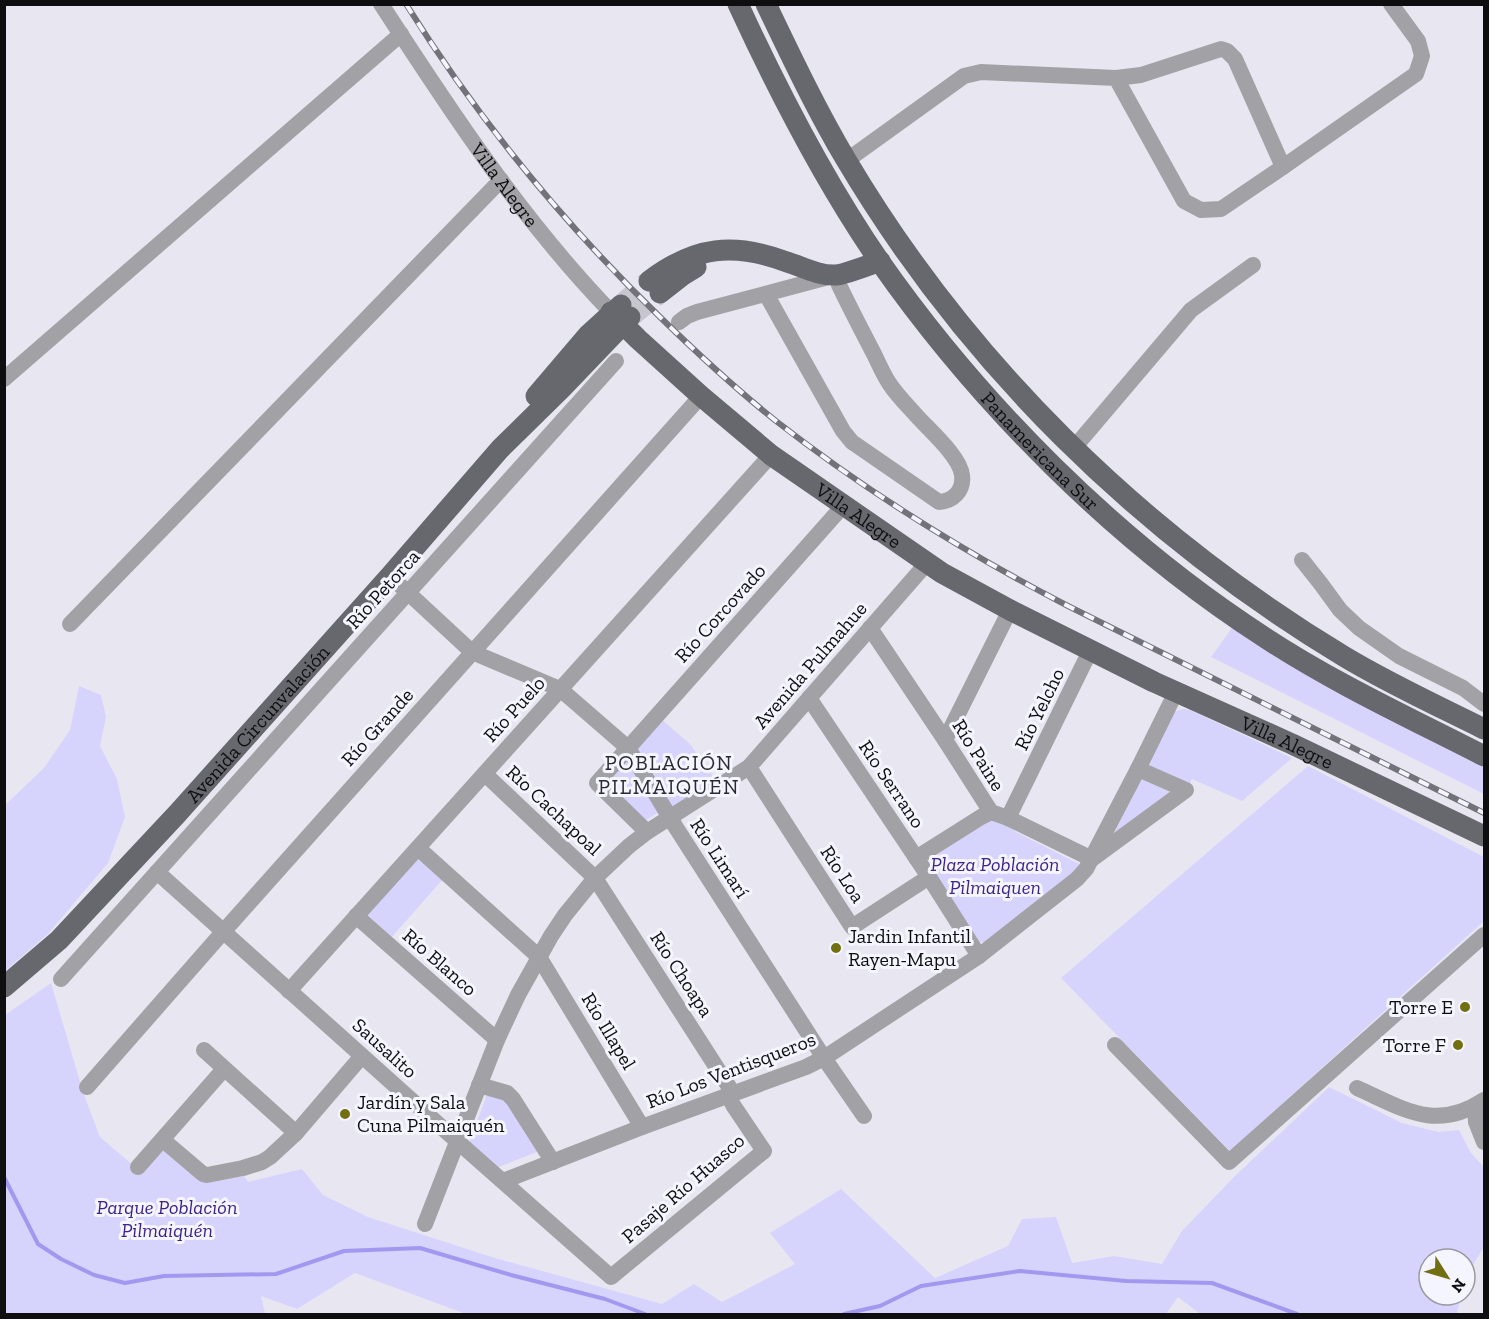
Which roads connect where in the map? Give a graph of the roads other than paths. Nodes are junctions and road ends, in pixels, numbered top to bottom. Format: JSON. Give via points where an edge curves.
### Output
{"nodes":[{"id":1,"x":381,"y":4,"type":"edge"},
{"id":2,"x":738,"y":4,"type":"edge"},
{"id":3,"x":1391,"y":4,"type":"edge"},
{"id":4,"x":770,"y":13,"type":"edge"},
{"id":5,"x":400,"y":34,"type":"junction"},
{"id":6,"x":752,"y":34,"type":"junction"},
{"id":7,"x":1116,"y":78,"type":"junction"},
{"id":8,"x":846,"y":161,"type":"junction"},
{"id":9,"x":1283,"y":167,"type":"junction"},
{"id":10,"x":501,"y":180,"type":"junction"},
{"id":11,"x":880,"y":261,"type":"junction"},
{"id":12,"x":1253,"y":264,"type":"dead end"},
{"id":13,"x":836,"y":275,"type":"junction"},
{"id":14,"x":655,"y":287,"type":"tunnel mouth"},
{"id":15,"x":766,"y":294,"type":"junction"},
{"id":16,"x":621,"y":314,"type":"junction"},
{"id":17,"x":679,"y":322,"type":"dead end"},
{"id":18,"x":616,"y":361,"type":"dead end"},
{"id":19,"x":4,"y":379,"type":"edge"},
{"id":20,"x":701,"y":396,"type":"junction"},
{"id":21,"x":1073,"y":449,"type":"junction"},
{"id":22,"x":771,"y":455,"type":"junction"},
{"id":23,"x":843,"y":506,"type":"junction"},
{"id":24,"x":1302,"y":560,"type":"dead end"},
{"id":25,"x":927,"y":563,"type":"junction"},
{"id":26,"x":390,"y":576,"type":"junction"},
{"id":27,"x":408,"y":593,"type":"junction"},
{"id":28,"x":1010,"y":610,"type":"junction"},
{"id":29,"x":70,"y":624,"type":"dead end"},
{"id":30,"x":870,"y":628,"type":"junction"},
{"id":31,"x":1090,"y":651,"type":"junction"},
{"id":32,"x":472,"y":652,"type":"junction"},
{"id":33,"x":560,"y":690,"type":"junction"},
{"id":34,"x":1176,"y":692,"type":"junction"},
{"id":35,"x":809,"y":698,"type":"junction"},
{"id":36,"x":1485,"y":704,"type":"edge"},
{"id":37,"x":1485,"y":729,"type":"edge"},
{"id":38,"x":945,"y":740,"type":"junction"},
{"id":39,"x":628,"y":748,"type":"junction"},
{"id":40,"x":1485,"y":756,"type":"edge"},
{"id":41,"x":749,"y":767,"type":"junction"},
{"id":42,"x":1138,"y":769,"type":"junction"},
{"id":43,"x":485,"y":774,"type":"junction"},
{"id":44,"x":991,"y":812,"type":"junction"},
{"id":45,"x":669,"y":817,"type":"junction"},
{"id":46,"x":1008,"y":818,"type":"junction"},
{"id":47,"x":647,"y":832,"type":"junction"},
{"id":48,"x":1485,"y":836,"type":"edge"},
{"id":49,"x":418,"y":848,"type":"junction"},
{"id":50,"x":916,"y":858,"type":"junction"},
{"id":51,"x":1092,"y":859,"type":"junction"},
{"id":52,"x":158,"y":872,"type":"junction"},
{"id":53,"x":929,"y":877,"type":"junction"},
{"id":54,"x":595,"y":878,"type":"junction"},
{"id":55,"x":356,"y":916,"type":"junction"},
{"id":56,"x":223,"y":932,"type":"junction"},
{"id":57,"x":1485,"y":935,"type":"edge"},
{"id":58,"x":979,"y":956,"type":"junction"},
{"id":59,"x":539,"y":957,"type":"junction"},
{"id":60,"x":61,"y":979,"type":"dead end"},
{"id":61,"x":4,"y":987,"type":"edge"},
{"id":62,"x":289,"y":991,"type":"junction"},
{"id":63,"x":497,"y":1040,"type":"junction"},
{"id":64,"x":1115,"y":1045,"type":"dead end"},
{"id":65,"x":204,"y":1050,"type":"dead end"},
{"id":66,"x":363,"y":1056,"type":"junction"},
{"id":67,"x":824,"y":1058,"type":"junction"},
{"id":68,"x":225,"y":1069,"type":"junction"},
{"id":69,"x":479,"y":1085,"type":"junction"},
{"id":70,"x":87,"y":1087,"type":"dead end"},
{"id":71,"x":1357,"y":1088,"type":"dead end"},
{"id":72,"x":731,"y":1094,"type":"junction"},
{"id":73,"x":1480,"y":1103,"type":"edge"},
{"id":74,"x":864,"y":1116,"type":"dead end"},
{"id":75,"x":642,"y":1127,"type":"junction"},
{"id":76,"x":296,"y":1133,"type":"junction"},
{"id":77,"x":163,"y":1140,"type":"junction"},
{"id":78,"x":457,"y":1141,"type":"junction"},
{"id":79,"x":1485,"y":1142,"type":"edge"},
{"id":80,"x":553,"y":1162,"type":"junction"},
{"id":81,"x":138,"y":1167,"type":"dead end"},
{"id":82,"x":503,"y":1181,"type":"junction"},
{"id":83,"x":425,"y":1224,"type":"dead end"},
{"id":84,"x":611,"y":1277,"type":"joint"}],
"edges":[{"from":1,"to":5,"type":"street","name":"Villa Alegre"},
{"from":2,"to":6,"type":"main road","name":"Panamericana Sur"},
{"from":3,"to":9,"type":"street","via":[[1418,41],[1422,56],[1416,74]]},
{"from":4,"to":6,"type":"main road"},
{"from":4,"to":8,"type":"main road","name":"Panamericana Sur"},
{"from":5,"to":10,"type":"street","name":"Villa Alegre"},
{"from":5,"to":19,"type":"street"},
{"from":6,"to":11,"type":"main road","name":"Panamericana Sur","via":[[820,166]]},
{"from":7,"to":8,"type":"street","via":[[981,72],[964,76]]},
{"from":7,"to":9,"type":"street","via":[[1141,75],[1221,49],[1227,51],[1235,59]]},
{"from":7,"to":9,"type":"street","via":[[1184,201],[1202,210],[1221,208]]},
{"from":8,"to":21,"type":"main road","name":"Panamericana Sur","via":[[906,251],[967,332]]},
{"from":10,"to":16,"type":"street","name":"Villa Alegre","via":[[539,232]]},
{"from":10,"to":29,"type":"street"},
{"from":11,"to":13,"type":"main road"},
{"from":11,"to":40,"type":"main road","name":"Panamericana Sur","via":[[943,345],[998,409],[1057,470],[1184,581],[1299,659]]},
{"from":12,"to":21,"type":"street","via":[[1191,310]]},
{"from":13,"to":14,"type":"main road","via":[[764,254],[736,255],[710,262]]},
{"from":13,"to":15,"type":"street"},
{"from":13,"to":15,"type":"street","via":[[889,384],[960,465],[962,484],[947,502],[939,502],[852,442]]},
{"from":15,"to":17,"type":"street","via":[[697,312]]},
{"from":16,"to":20,"type":"main road","name":"Villa Alegre","via":[[638,339]]},
{"from":16,"to":26,"type":"main road","name":"Avenida Circunvalación","via":[[562,388],[500,449]]},
{"from":18,"to":27,"type":"street","name":"Río Petorca"},
{"from":20,"to":22,"type":"main road","name":"Villa Alegre"},
{"from":20,"to":32,"type":"street","name":"Río Grande"},
{"from":21,"to":37,"type":"main road","name":"Panamericana Sur","via":[[1164,530],[1269,609],[1348,658]]},
{"from":22,"to":23,"type":"main road","name":"Villa Alegre"},
{"from":22,"to":33,"type":"street","name":"Río Puelo"},
{"from":23,"to":25,"type":"main road","name":"Villa Alegre"},
{"from":23,"to":39,"type":"street","name":"Río Corcovado"},
{"from":24,"to":36,"type":"street","via":[[1359,628],[1399,656],[1463,688]]},
{"from":25,"to":28,"type":"main road","name":"Villa Alegre"},
{"from":25,"to":30,"type":"street","name":"Avenida Pulmahue"},
{"from":26,"to":27,"type":"street","name":"Río Limarí"},
{"from":26,"to":61,"type":"main road","name":"Avenida Circunvalación","via":[[169,823],[59,940]]},
{"from":27,"to":32,"type":"street","name":"Río Limarí"},
{"from":27,"to":52,"type":"street","name":"Río Petorca"},
{"from":28,"to":31,"type":"main road","name":"Villa Alegre"},
{"from":28,"to":38,"type":"street"},
{"from":30,"to":35,"type":"street","name":"Avenida Pulmahue"},
{"from":30,"to":38,"type":"street","name":"Río Paine"},
{"from":31,"to":34,"type":"main road","name":"Villa Alegre"},
{"from":31,"to":46,"type":"street","name":"Río Yelcho"},
{"from":32,"to":33,"type":"street","name":"Río Limarí"},
{"from":32,"to":56,"type":"street","name":"Río Grande"},
{"from":33,"to":39,"type":"street","name":"Río Limarí"},
{"from":33,"to":43,"type":"street","name":"Río Puelo"},
{"from":34,"to":42,"type":"street","name":"Río Los Ventisqueros"},
{"from":34,"to":48,"type":"main road","name":"Villa Alegre"},
{"from":35,"to":41,"type":"street","name":"Avenida Pulmahue"},
{"from":35,"to":50,"type":"street","name":"Río Serrano"},
{"from":38,"to":44,"type":"street","name":"Río Paine"},
{"from":39,"to":45,"type":"street","name":"Río Limarí"},
{"from":39,"to":47,"type":"street","name":"Río Corcovado","via":[[597,783]]},
{"from":41,"to":45,"type":"street","name":"Avenida Pulmahue"},
{"from":41,"to":53,"type":"street","name":"Río Loa","via":[[852,927]]},
{"from":42,"to":51,"type":"street","name":"Río Los Ventisqueros"},
{"from":42,"to":51,"type":"street","via":[[1186,790]]},
{"from":43,"to":49,"type":"street","name":"Río Puelo"},
{"from":43,"to":54,"type":"street","name":"Río Cachapoal"},
{"from":44,"to":46,"type":"street","name":"Río Paine"},
{"from":44,"to":50,"type":"street"},
{"from":45,"to":47,"type":"street","name":"Avenida Pulmahue"},
{"from":45,"to":67,"type":"street","name":"Río Limarí"},
{"from":46,"to":51,"type":"street","name":"Río Paine"},
{"from":47,"to":54,"type":"street","name":"Avenida Pulmahue"},
{"from":49,"to":55,"type":"street","name":"Río Puelo"},
{"from":49,"to":59,"type":"street","name":"Río Illapel"},
{"from":50,"to":53,"type":"street","name":"Río Serrano"},
{"from":51,"to":58,"type":"street","name":"Río Los Ventisqueros","via":[[1077,879]]},
{"from":52,"to":56,"type":"street","name":"Sausalito"},
{"from":52,"to":60,"type":"street","name":"Río Petorca"},
{"from":53,"to":58,"type":"street","name":"Río Serrano"},
{"from":54,"to":59,"type":"street","name":"Avenida Pulmahue","via":[[565,915]]},
{"from":54,"to":72,"type":"street","name":"Río Choapa"},
{"from":55,"to":62,"type":"street","name":"Río Puelo"},
{"from":55,"to":63,"type":"street","name":"Río Blanco"},
{"from":56,"to":62,"type":"street","name":"Sausalito"},
{"from":56,"to":70,"type":"street","name":"Río Grande"},
{"from":57,"to":64,"type":"street","via":[[1229,1162]]},
{"from":58,"to":67,"type":"street","name":"Río Los Ventisqueros"},
{"from":59,"to":63,"type":"street","name":"Avenida Pulmahue"},
{"from":59,"to":75,"type":"street","name":"Río Illapel"},
{"from":62,"to":66,"type":"street","name":"Sausalito"},
{"from":63,"to":69,"type":"street","name":"Avenida Pulmahue"},
{"from":65,"to":68,"type":"street"},
{"from":66,"to":76,"type":"street"},
{"from":66,"to":78,"type":"street","name":"Sausalito"},
{"from":67,"to":72,"type":"street","name":"Río Los Ventisqueros"},
{"from":67,"to":74,"type":"street","name":"Río Limarí"},
{"from":68,"to":76,"type":"street"},
{"from":68,"to":77,"type":"street"},
{"from":69,"to":78,"type":"street","name":"Avenida Pulmahue"},
{"from":69,"to":80,"type":"street","via":[[507,1093],[513,1099]]},
{"from":71,"to":73,"type":"street","via":[[1424,1116],[1444,1116]]},
{"from":72,"to":75,"type":"street","name":"Río Los Ventisqueros"},
{"from":72,"to":84,"type":"street","name":"Pasaje Río Huasco","via":[[733,1105],[764,1151]]},
{"from":73,"to":79,"type":"street","via":[[1476,1122]]},
{"from":75,"to":80,"type":"street","name":"Río Los Ventisqueros"},
{"from":76,"to":77,"type":"street","via":[[262,1162],[207,1175]]},
{"from":77,"to":81,"type":"street"},
{"from":78,"to":82,"type":"street","name":"Sausalito"},
{"from":78,"to":83,"type":"street","name":"Avenida Pulmahue"},
{"from":80,"to":82,"type":"street","name":"Río Los Ventisqueros"},
{"from":82,"to":84,"type":"street","name":"Sausalito"}]}
